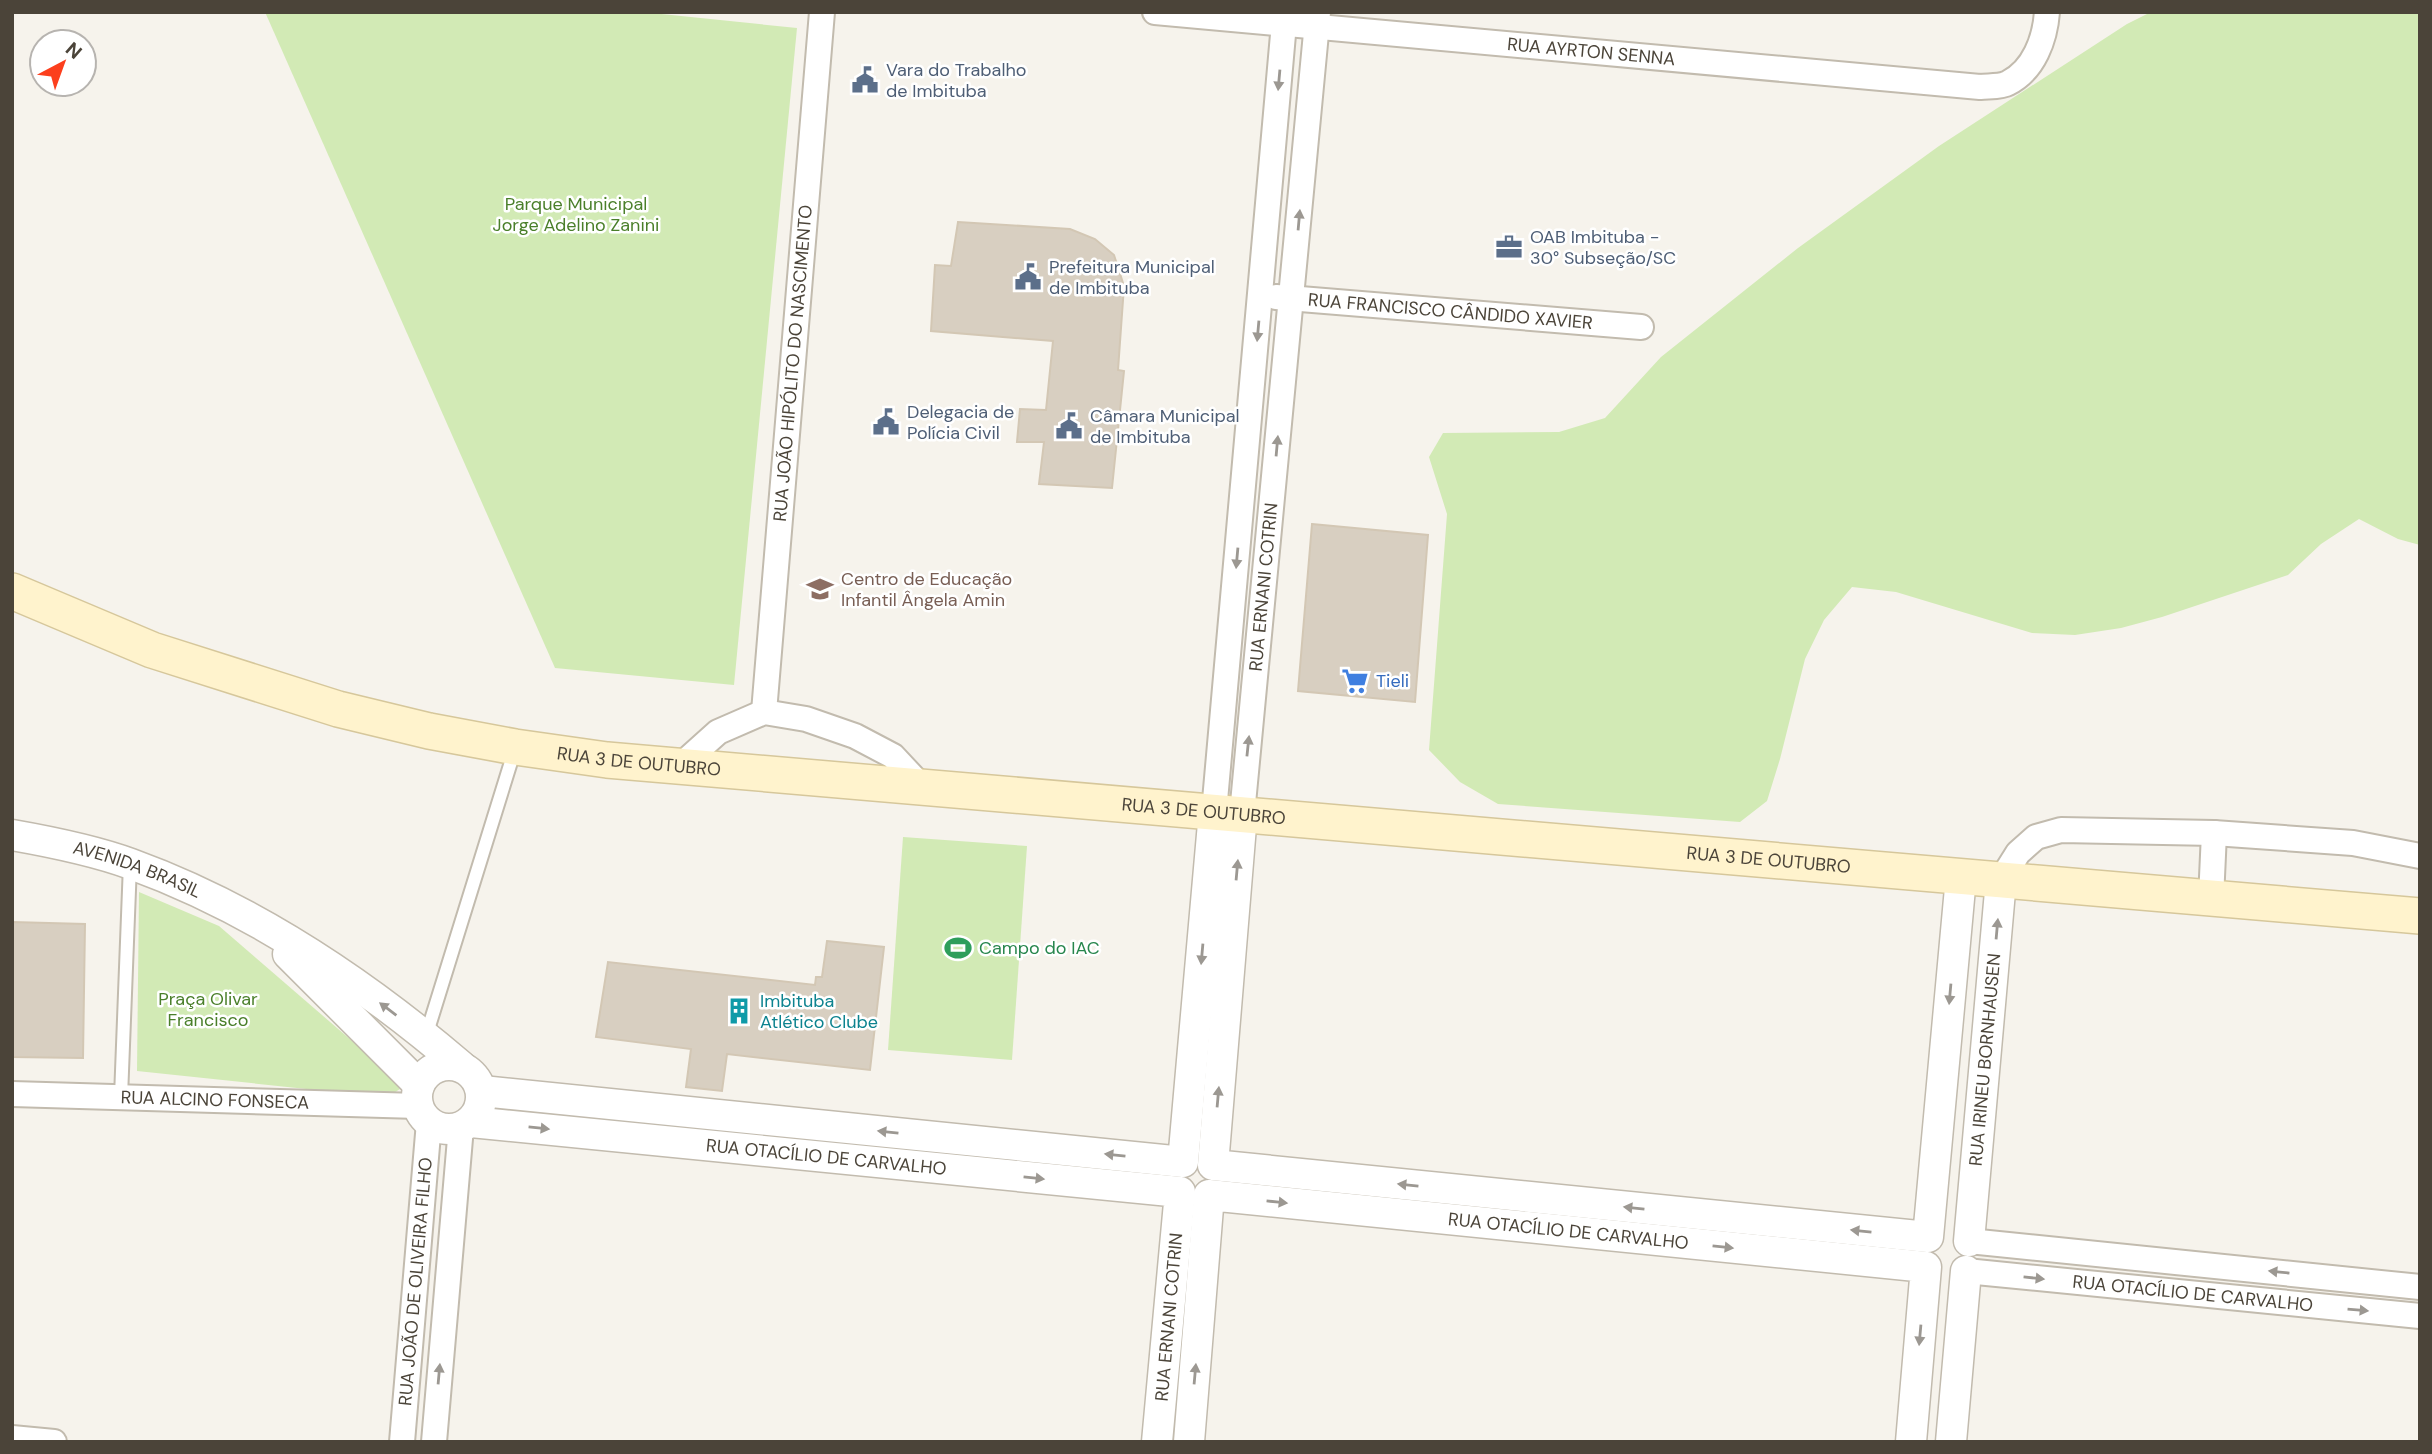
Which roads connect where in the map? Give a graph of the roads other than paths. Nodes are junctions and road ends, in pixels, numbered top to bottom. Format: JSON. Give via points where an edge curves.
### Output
{"nodes":[{"id":1,"x":822,"y":12,"type":"edge"},
{"id":2,"x":1155,"y":12,"type":"edge"},
{"id":3,"x":2047,"y":12,"type":"edge"},
{"id":4,"x":1284,"y":18,"type":"edge"},
{"id":5,"x":1317,"y":19,"type":"edge"},
{"id":6,"x":1261,"y":295,"type":"junction"},
{"id":7,"x":1291,"y":299,"type":"junction"},
{"id":8,"x":1641,"y":327,"type":"dead end"},
{"id":9,"x":1244,"y":491,"type":"junction"},
{"id":10,"x":1273,"y":493,"type":"junction"},
{"id":11,"x":12,"y":591,"type":"edge"},
{"id":12,"x":764,"y":712,"type":"junction"},
{"id":13,"x":515,"y":747,"type":"junction"},
{"id":14,"x":679,"y":766,"type":"junction"},
{"id":15,"x":922,"y":787,"type":"junction"},
{"id":16,"x":1228,"y":813,"type":"junction"},
{"id":17,"x":2214,"y":833,"type":"junction"},
{"id":18,"x":12,"y":835,"type":"edge"},
{"id":19,"x":2420,"y":856,"type":"edge"},
{"id":20,"x":130,"y":863,"type":"junction"},
{"id":21,"x":1961,"y":877,"type":"junction"},
{"id":22,"x":2001,"y":880,"type":"junction"},
{"id":23,"x":2211,"y":899,"type":"junction"},
{"id":24,"x":2420,"y":916,"type":"edge"},
{"id":25,"x":256,"y":922,"type":"junction"},
{"id":26,"x":1210,"y":1019,"type":"junction"},
{"id":27,"x":426,"y":1036,"type":"junction"},
{"id":28,"x":1945,"y":1053,"type":"junction"},
{"id":29,"x":1986,"y":1055,"type":"junction"},
{"id":30,"x":461,"y":1066,"type":"junction"},
{"id":31,"x":482,"y":1091,"type":"junction"},
{"id":32,"x":12,"y":1094,"type":"edge"},
{"id":33,"x":121,"y":1097,"type":"junction"},
{"id":34,"x":422,"y":1104,"type":"junction"},
{"id":35,"x":652,"y":1108,"type":"junction"},
{"id":36,"x":802,"y":1123,"type":"junction"},
{"id":37,"x":466,"y":1124,"type":"junction"},
{"id":38,"x":649,"y":1139,"type":"junction"},
{"id":39,"x":985,"y":1142,"type":"junction"},
{"id":40,"x":798,"y":1154,"type":"junction"},
{"id":41,"x":1182,"y":1162,"type":"junction"},
{"id":42,"x":1213,"y":1165,"type":"junction"},
{"id":43,"x":982,"y":1173,"type":"junction"},
{"id":44,"x":1447,"y":1189,"type":"junction"},
{"id":45,"x":1195,"y":1194,"type":"junction"},
{"id":46,"x":1684,"y":1213,"type":"junction"},
{"id":47,"x":1445,"y":1219,"type":"junction"},
{"id":48,"x":1928,"y":1237,"type":"junction"},
{"id":49,"x":1969,"y":1241,"type":"junction"},
{"id":50,"x":1681,"y":1243,"type":"junction"},
{"id":51,"x":2084,"y":1253,"type":"junction"},
{"id":52,"x":1926,"y":1267,"type":"junction"},
{"id":53,"x":1966,"y":1271,"type":"junction"},
{"id":54,"x":416,"y":1275,"type":"junction"},
{"id":55,"x":2313,"y":1276,"type":"junction"},
{"id":56,"x":448,"y":1277,"type":"junction"},
{"id":57,"x":2081,"y":1283,"type":"junction"},
{"id":58,"x":2392,"y":1284,"type":"junction"},
{"id":59,"x":2420,"y":1287,"type":"edge"},
{"id":60,"x":2309,"y":1305,"type":"junction"},
{"id":61,"x":2389,"y":1313,"type":"junction"},
{"id":62,"x":2420,"y":1316,"type":"edge"},
{"id":63,"x":1168,"y":1327,"type":"junction"},
{"id":64,"x":1199,"y":1329,"type":"junction"},
{"id":65,"x":1914,"y":1402,"type":"junction"},
{"id":66,"x":1954,"y":1406,"type":"junction"},
{"id":67,"x":12,"y":1438,"type":"edge"},
{"id":68,"x":1166,"y":1441,"type":"edge"},
{"id":69,"x":54,"y":1442,"type":"edge"},
{"id":70,"x":402,"y":1442,"type":"edge"},
{"id":71,"x":434,"y":1442,"type":"edge"},
{"id":72,"x":1189,"y":1442,"type":"edge"},
{"id":73,"x":1911,"y":1442,"type":"edge"},
{"id":74,"x":1951,"y":1442,"type":"edge"}],
"edges":[{"from":1,"to":12,"type":"street","name":"RUA JOÃO HIPÓLITO DO NASCIMENTO"},
{"from":2,"to":4,"type":"street","name":"RUA AYRTON SENNA"},
{"from":3,"to":5,"type":"street","name":"RUA AYRTON SENNA","via":[[2045,34],[2023,72],[2006,85],[1980,87]]},
{"from":4,"to":5,"type":"street","name":"RUA AYRTON SENNA"},
{"from":4,"to":6,"type":"street","name":"RUA ERNANI COTRIN","one_way":true},
{"from":7,"to":5,"type":"street","name":"RUA ERNANI COTRIN","one_way":true},
{"from":6,"to":7,"type":"street","name":"RUA FRANCISCO CÂNDIDO XAVIER"},
{"from":6,"to":9,"type":"street","name":"RUA ERNANI COTRIN","one_way":true},
{"from":7,"to":8,"type":"street","name":"RUA FRANCISCO CÂNDIDO XAVIER"},
{"from":10,"to":7,"type":"street","name":"RUA ERNANI COTRIN","one_way":true},
{"from":9,"to":10,"type":"street"},
{"from":9,"to":16,"type":"street","name":"RUA ERNANI COTRIN","one_way":true},
{"from":16,"to":10,"type":"street","name":"RUA ERNANI COTRIN","one_way":true},
{"from":11,"to":13,"type":"main road","name":"RUA 3 DE OUTUBRO","via":[[152,650],[301,698],[429,731]]},
{"from":12,"to":14,"type":"street","via":[[718,732]]},
{"from":12,"to":15,"type":"street","via":[[806,719],[855,736],[893,756]]},
{"from":13,"to":14,"type":"main road","name":"RUA 3 DE OUTUBRO"},
{"from":13,"to":27,"type":"lane"},
{"from":14,"to":15,"type":"main road","name":"RUA 3 DE OUTUBRO"},
{"from":15,"to":16,"type":"main road","name":"RUA 3 DE OUTUBRO"},
{"from":16,"to":21,"type":"main road","name":"RUA 3 DE OUTUBRO"},
{"from":16,"to":26,"type":"street","name":"RUA ERNANI COTRIN"},
{"from":17,"to":19,"type":"street","via":[[2353,843]]},
{"from":17,"to":22,"type":"street","via":[[2061,830],[2036,836],[2018,853]]},
{"from":17,"to":23,"type":"street"},
{"from":18,"to":20,"type":"street","name":"AVENIDA BRASIL"},
{"from":20,"to":25,"type":"street","name":"AVENIDA BRASIL"},
{"from":20,"to":33,"type":"lane"},
{"from":21,"to":22,"type":"main road","name":"RUA 3 DE OUTUBRO"},
{"from":21,"to":28,"type":"street","one_way":true},
{"from":22,"to":23,"type":"main road","name":"RUA 3 DE OUTUBRO"},
{"from":29,"to":22,"type":"street","name":"RUA IRINEU BORNHAUSEN","one_way":true},
{"from":23,"to":24,"type":"main road","name":"RUA 3 DE OUTUBRO"},
{"from":27,"to":25,"type":"street","name":"AVENIDA BRASIL","one_way":true,"via":[[322,961]]},
{"from":25,"to":34,"type":"street","name":"AVENIDA BRASIL"},
{"from":26,"to":41,"type":"street","name":"RUA ERNANI COTRIN"},
{"from":42,"to":26,"type":"street","name":"RUA ERNANI COTRIN","one_way":true},
{"from":27,"to":30,"type":"street","name":"AVENIDA BRASIL"},
{"from":28,"to":29,"type":"street"},
{"from":28,"to":48,"type":"street"},
{"from":29,"to":49,"type":"street","name":"RUA IRINEU BORNHAUSEN"},
{"from":30,"to":31,"type":"street","via":[[478,1080]]},
{"from":30,"to":34,"type":"street","via":[[448,1064],[426,1074]]},
{"from":31,"to":35,"type":"street","name":"RUA OTACÍLIO DE CARVALHO"},
{"from":31,"to":37,"type":"street","via":[[478,1113]]},
{"from":32,"to":33,"type":"street","name":"RUA ALCINO FONSECA"},
{"from":33,"to":34,"type":"street","name":"RUA ALCINO FONSECA"},
{"from":34,"to":37,"type":"street","via":[[444,1129]]},
{"from":34,"to":54,"type":"street","name":"RUA JOÃO DE OLIVEIRA FILHO"},
{"from":35,"to":36,"type":"street","name":"RUA OTACÍLIO DE CARVALHO"},
{"from":35,"to":38,"type":"street"},
{"from":39,"to":36,"type":"street","name":"RUA OTACÍLIO DE CARVALHO","one_way":true},
{"from":36,"to":40,"type":"street"},
{"from":37,"to":38,"type":"street","name":"RUA OTACÍLIO DE CARVALHO","one_way":true},
{"from":37,"to":56,"type":"street","name":"RUA JOÃO DE OLIVEIRA FILHO"},
{"from":38,"to":40,"type":"street","name":"RUA OTACÍLIO DE CARVALHO"},
{"from":41,"to":39,"type":"street","name":"RUA OTACÍLIO DE CARVALHO","one_way":true},
{"from":39,"to":43,"type":"street"},
{"from":40,"to":43,"type":"street","name":"RUA OTACÍLIO DE CARVALHO"},
{"from":41,"to":42,"type":"street","via":[[1202,1157]]},
{"from":41,"to":45,"type":"street","via":[[1175,1180]]},
{"from":44,"to":42,"type":"street","name":"RUA OTACÍLIO DE CARVALHO","one_way":true},
{"from":42,"to":45,"type":"street","via":[[1217,1184]]},
{"from":43,"to":45,"type":"street","name":"RUA OTACÍLIO DE CARVALHO","one_way":true},
{"from":46,"to":44,"type":"street","name":"RUA OTACÍLIO DE CARVALHO","one_way":true},
{"from":44,"to":47,"type":"street"},
{"from":45,"to":47,"type":"street","name":"RUA OTACÍLIO DE CARVALHO","one_way":true},
{"from":45,"to":63,"type":"street","name":"RUA ERNANI COTRIN"},
{"from":45,"to":64,"type":"street","name":"RUA ERNANI COTRIN"},
{"from":48,"to":46,"type":"street","name":"RUA OTACÍLIO DE CARVALHO","one_way":true},
{"from":46,"to":50,"type":"street"},
{"from":47,"to":50,"type":"street","name":"RUA OTACÍLIO DE CARVALHO"},
{"from":48,"to":49,"type":"street","via":[[1950,1229]]},
{"from":48,"to":52,"type":"street","via":[[1922,1252]]},
{"from":49,"to":51,"type":"street","name":"RUA OTACÍLIO DE CARVALHO"},
{"from":49,"to":53,"type":"street","via":[[1973,1257]]},
{"from":50,"to":52,"type":"street","name":"RUA OTACÍLIO DE CARVALHO","one_way":true},
{"from":55,"to":51,"type":"street","name":"RUA OTACÍLIO DE CARVALHO","one_way":true},
{"from":51,"to":57,"type":"street"},
{"from":52,"to":53,"type":"street","via":[[1945,1279]]},
{"from":52,"to":65,"type":"street","one_way":true},
{"from":53,"to":57,"type":"street","name":"RUA OTACÍLIO DE CARVALHO","one_way":true},
{"from":53,"to":66,"type":"street"},
{"from":54,"to":56,"type":"street"},
{"from":54,"to":70,"type":"street","name":"RUA JOÃO DE OLIVEIRA FILHO"},
{"from":55,"to":58,"type":"street","name":"RUA OTACÍLIO DE CARVALHO"},
{"from":55,"to":60,"type":"street"},
{"from":71,"to":56,"type":"street","name":"RUA JOÃO DE OLIVEIRA FILHO","one_way":true},
{"from":57,"to":60,"type":"street","name":"RUA OTACÍLIO DE CARVALHO"},
{"from":58,"to":59,"type":"street","name":"RUA OTACÍLIO DE CARVALHO"},
{"from":58,"to":61,"type":"street"},
{"from":60,"to":61,"type":"street","name":"RUA OTACÍLIO DE CARVALHO","one_way":true},
{"from":61,"to":62,"type":"street","name":"RUA OTACÍLIO DE CARVALHO"},
{"from":63,"to":64,"type":"street"},
{"from":63,"to":68,"type":"street","name":"RUA ERNANI COTRIN"},
{"from":72,"to":64,"type":"street","name":"RUA ERNANI COTRIN","one_way":true},
{"from":65,"to":66,"type":"street"},
{"from":65,"to":73,"type":"street"},
{"from":66,"to":74,"type":"street"},
{"from":67,"to":69,"type":"street"}]}
